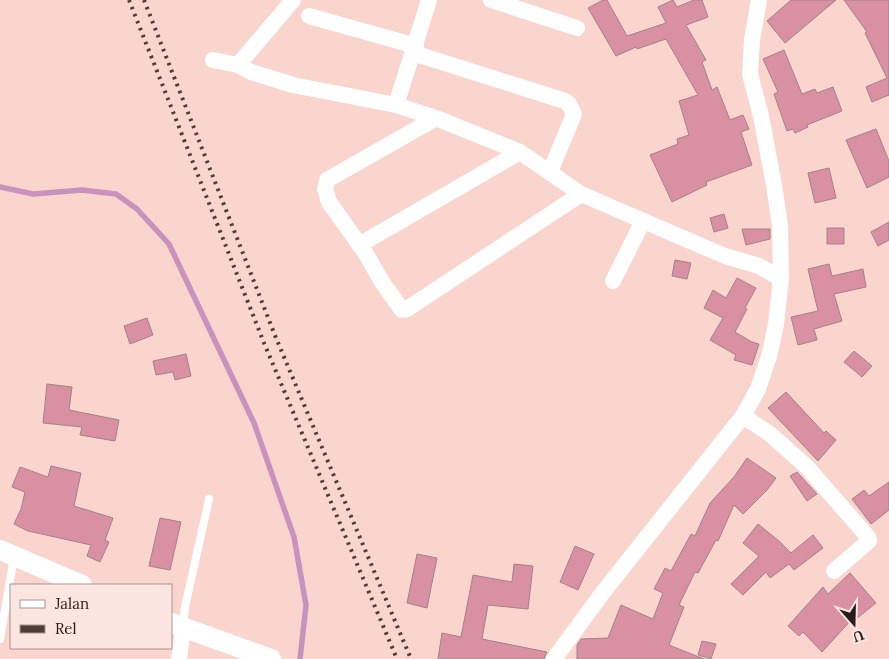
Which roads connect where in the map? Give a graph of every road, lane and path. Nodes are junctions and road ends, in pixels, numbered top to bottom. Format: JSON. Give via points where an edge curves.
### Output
{"nodes":[{"id":1,"x":293,"y":0,"type":"edge"},
{"id":2,"x":429,"y":0,"type":"edge"},
{"id":3,"x":491,"y":0,"type":"edge"},
{"id":4,"x":762,"y":3,"type":"edge"},
{"id":5,"x":309,"y":16,"type":"dead end"},
{"id":6,"x":577,"y":28,"type":"dead end"},
{"id":7,"x":414,"y":50,"type":"junction"},
{"id":8,"x":213,"y":60,"type":"dead end"},
{"id":9,"x":238,"y":65,"type":"junction"},
{"id":10,"x":396,"y":105,"type":"junction"},
{"id":11,"x":436,"y":118,"type":"junction"},
{"id":12,"x":520,"y":152,"type":"junction"},
{"id":13,"x":550,"y":172,"type":"junction"},
{"id":14,"x":581,"y":194,"type":"junction"},
{"id":15,"x":643,"y":221,"type":"junction"},
{"id":16,"x":359,"y":244,"type":"junction"},
{"id":17,"x":781,"y":278,"type":"junction"},
{"id":18,"x":613,"y":281,"type":"dead end"},
{"id":19,"x":743,"y":416,"type":"junction"},
{"id":20,"x":208,"y":499,"type":"dead end"},
{"id":21,"x":7,"y":553,"type":"edge"},
{"id":22,"x":834,"y":571,"type":"dead end"},
{"id":23,"x":80,"y":584,"type":"edge"},
{"id":24,"x":177,"y":625,"type":"edge"},
{"id":25,"x":0,"y":639,"type":"edge"},
{"id":26,"x":179,"y":659,"type":"edge"},
{"id":27,"x":271,"y":659,"type":"edge"},
{"id":28,"x":554,"y":659,"type":"edge"}],
"edges":[{"from":1,"to":9,"type":"street"},
{"from":2,"to":7,"type":"street"},
{"from":3,"to":6,"type":"street"},
{"from":4,"to":17,"type":"street","via":[[752,40],[750,74],[774,185],[780,225]]},
{"from":5,"to":7,"type":"street"},
{"from":7,"to":10,"type":"street"},
{"from":7,"to":13,"type":"street","via":[[569,104],[574,114]]},
{"from":8,"to":9,"type":"street"},
{"from":9,"to":10,"type":"street","via":[[293,85]]},
{"from":10,"to":11,"type":"street"},
{"from":11,"to":12,"type":"street"},
{"from":11,"to":16,"type":"street","via":[[328,180],[326,194]]},
{"from":12,"to":13,"type":"street"},
{"from":12,"to":16,"type":"street"},
{"from":13,"to":14,"type":"street"},
{"from":14,"to":15,"type":"street"},
{"from":14,"to":16,"type":"street","via":[[406,310],[400,308]]},
{"from":15,"to":17,"type":"street","via":[[725,256],[759,266]]},
{"from":15,"to":18,"type":"street"},
{"from":17,"to":19,"type":"street","via":[[770,354],[758,390]]},
{"from":19,"to":22,"type":"street","via":[[770,434],[807,467],[868,537],[869,541]]},
{"from":19,"to":28,"type":"street"},
{"from":20,"to":24,"type":"lane","via":[[185,607]]},
{"from":21,"to":23,"type":"street"},
{"from":21,"to":25,"type":"lane"},
{"from":24,"to":26,"type":"street"},
{"from":24,"to":27,"type":"street"}]}
